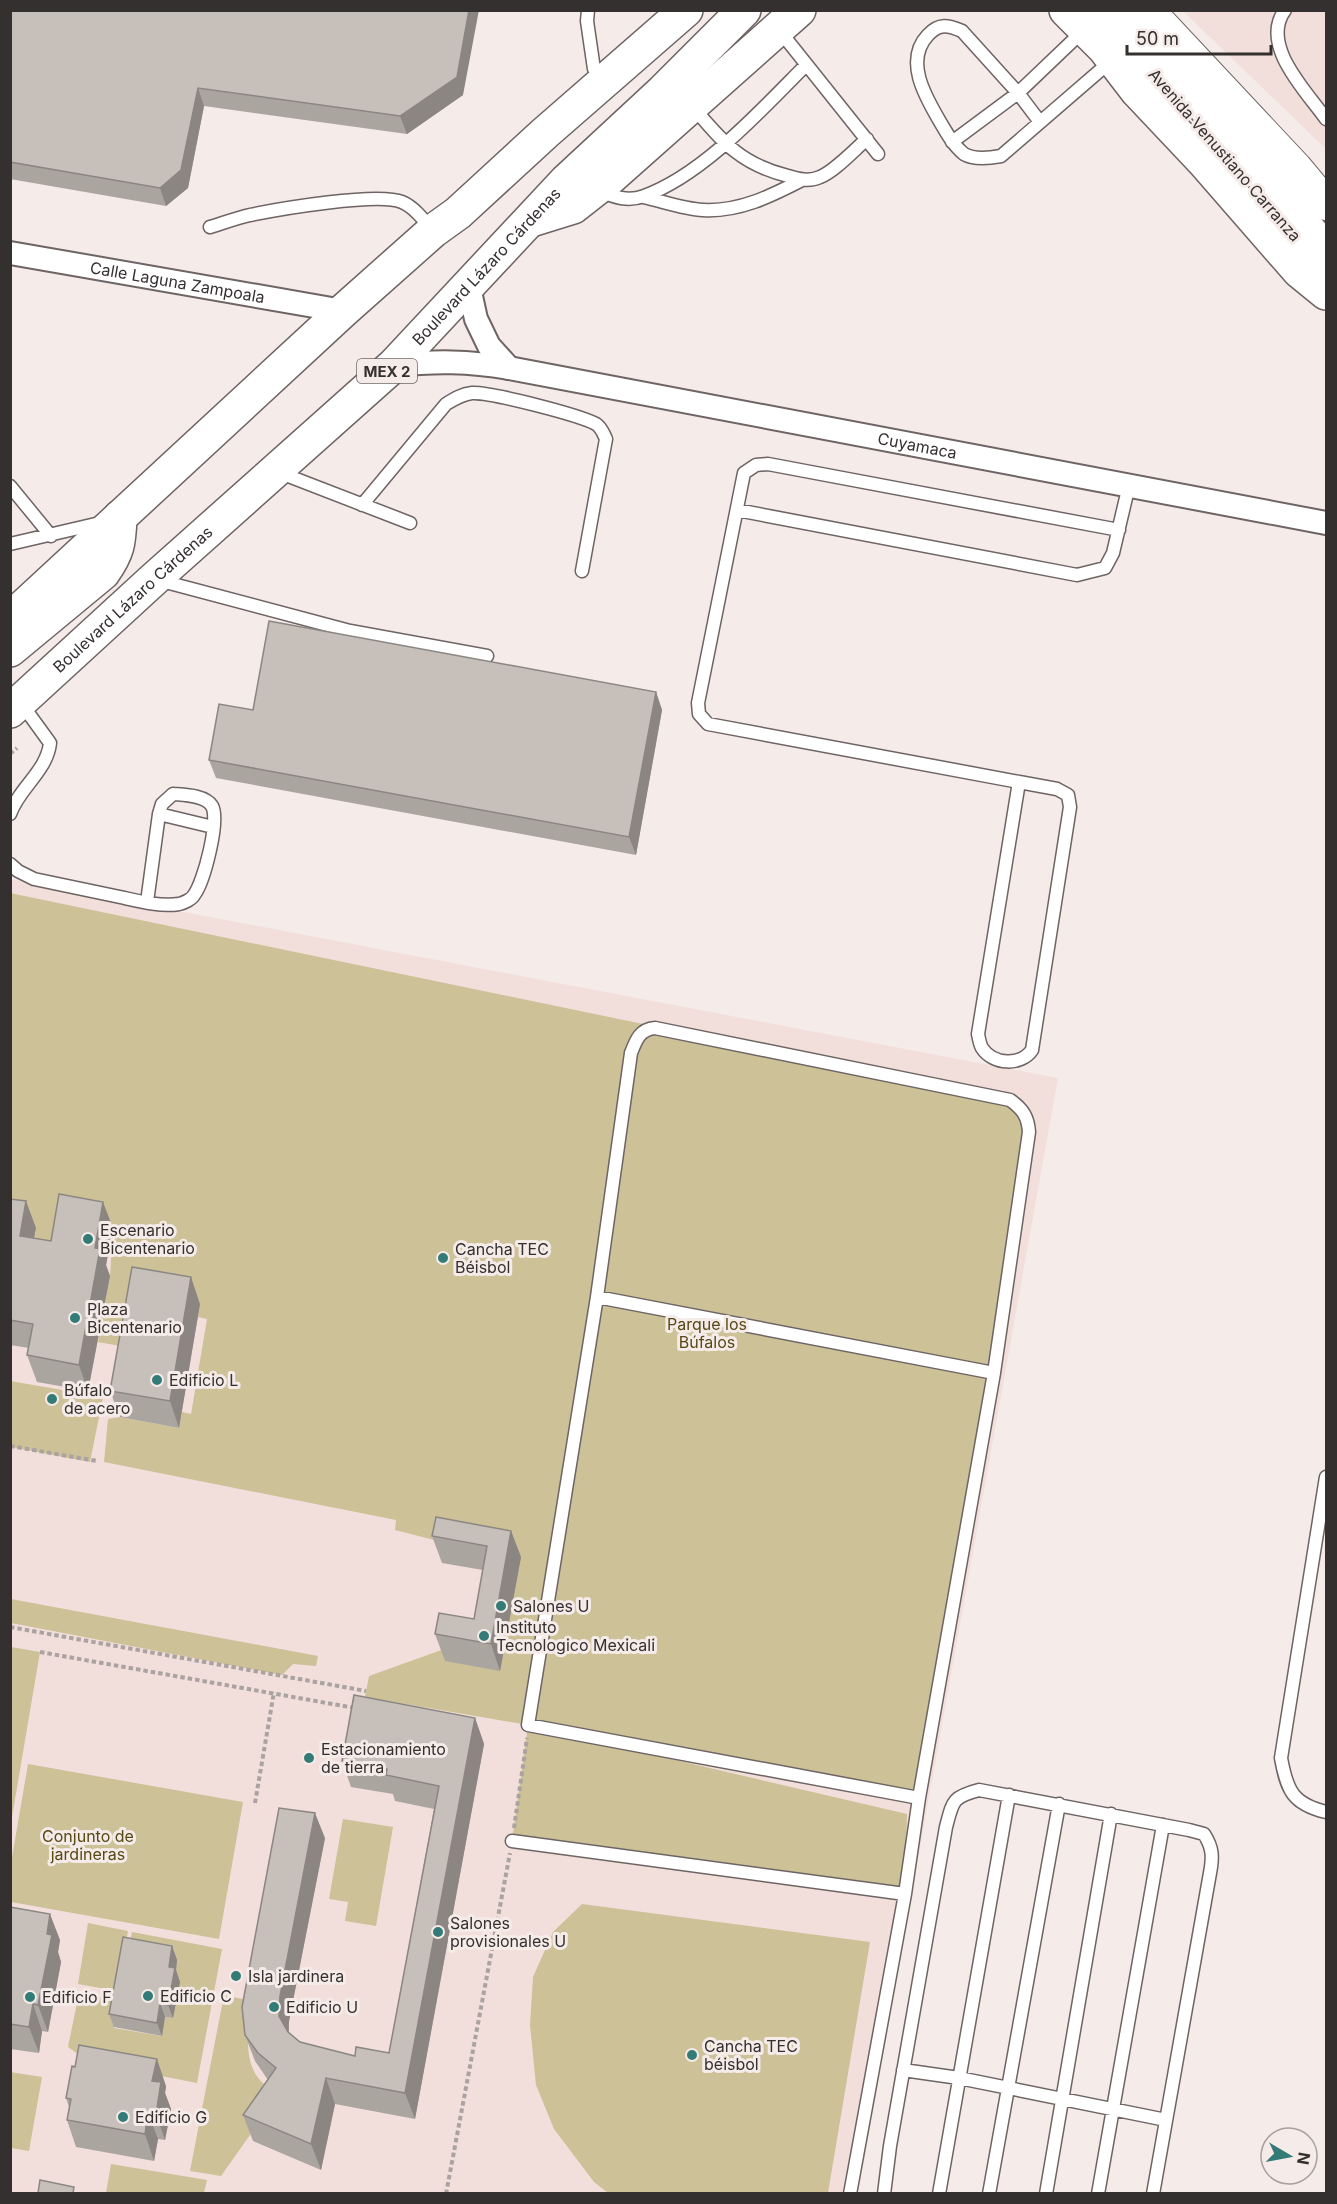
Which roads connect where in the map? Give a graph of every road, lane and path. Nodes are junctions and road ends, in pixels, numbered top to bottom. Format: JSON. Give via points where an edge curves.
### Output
{"nodes":[{"id":1,"x":588,"y":10,"type":"edge"},
{"id":2,"x":657,"y":10,"type":"edge"},
{"id":3,"x":686,"y":10,"type":"edge"},
{"id":4,"x":744,"y":10,"type":"edge"},
{"id":5,"x":1120,"y":10,"type":"edge"},
{"id":6,"x":1148,"y":10,"type":"edge"},
{"id":7,"x":1286,"y":10,"type":"edge"},
{"id":8,"x":1083,"y":17,"type":"edge"},
{"id":9,"x":788,"y":20,"type":"edge"},
{"id":10,"x":1113,"y":60,"type":"junction"},
{"id":11,"x":806,"y":65,"type":"junction"},
{"id":12,"x":594,"y":69,"type":"junction"},
{"id":13,"x":1018,"y":93,"type":"junction"},
{"id":14,"x":692,"y":105,"type":"junction"},
{"id":15,"x":1326,"y":119,"type":"edge"},
{"id":16,"x":1040,"y":122,"type":"junction"},
{"id":17,"x":546,"y":133,"type":"junction"},
{"id":18,"x":867,"y":140,"type":"junction"},
{"id":19,"x":952,"y":142,"type":"junction"},
{"id":20,"x":725,"y":144,"type":"junction"},
{"id":21,"x":879,"y":154,"type":"dead end"},
{"id":22,"x":802,"y":180,"type":"junction"},
{"id":23,"x":596,"y":189,"type":"junction"},
{"id":24,"x":643,"y":197,"type":"junction"},
{"id":25,"x":1314,"y":213,"type":"edge"},
{"id":26,"x":530,"y":220,"type":"junction"},
{"id":27,"x":210,"y":227,"type":"dead end"},
{"id":28,"x":433,"y":231,"type":"junction"},
{"id":29,"x":1326,"y":250,"type":"edge"},
{"id":30,"x":10,"y":254,"type":"edge"},
{"id":31,"x":1326,"y":273,"type":"edge"},
{"id":32,"x":469,"y":287,"type":"junction"},
{"id":33,"x":1326,"y":293,"type":"edge"},
{"id":34,"x":343,"y":311,"type":"junction"},
{"id":35,"x":394,"y":365,"type":"junction"},
{"id":36,"x":510,"y":368,"type":"junction"},
{"id":37,"x":274,"y":471,"type":"junction"},
{"id":38,"x":1129,"y":485,"type":"junction"},
{"id":39,"x":10,"y":486,"type":"edge"},
{"id":40,"x":362,"y":505,"type":"junction"},
{"id":41,"x":737,"y":510,"type":"junction"},
{"id":42,"x":120,"y":517,"type":"junction"},
{"id":43,"x":410,"y":523,"type":"dead end"},
{"id":44,"x":1326,"y":523,"type":"edge"},
{"id":45,"x":1119,"y":530,"type":"junction"},
{"id":46,"x":51,"y":536,"type":"junction"},
{"id":47,"x":10,"y":544,"type":"edge"},
{"id":48,"x":582,"y":571,"type":"dead end"},
{"id":49,"x":154,"y":579,"type":"junction"},
{"id":50,"x":10,"y":619,"type":"edge"},
{"id":51,"x":10,"y":650,"type":"edge"},
{"id":52,"x":488,"y":656,"type":"dead end"},
{"id":53,"x":15,"y":707,"type":"edge"},
{"id":54,"x":17,"y":748,"type":"dead end"},
{"id":55,"x":10,"y":753,"type":"edge"},
{"id":56,"x":1019,"y":782,"type":"junction"},
{"id":57,"x":10,"y":814,"type":"edge"},
{"id":58,"x":159,"y":814,"type":"junction"},
{"id":59,"x":213,"y":826,"type":"junction"},
{"id":60,"x":10,"y":864,"type":"edge"},
{"id":61,"x":147,"y":902,"type":"junction"},
{"id":62,"x":597,"y":1297,"type":"junction"},
{"id":63,"x":994,"y":1373,"type":"junction"},
{"id":64,"x":10,"y":1446,"type":"edge"},
{"id":65,"x":98,"y":1461,"type":"dead end"},
{"id":66,"x":1326,"y":1477,"type":"edge"},
{"id":67,"x":10,"y":1627,"type":"edge"},
{"id":68,"x":40,"y":1652,"type":"dead end"},
{"id":69,"x":366,"y":1691,"type":"dead end"},
{"id":70,"x":274,"y":1692,"type":"junction"},
{"id":71,"x":364,"y":1710,"type":"edge"},
{"id":72,"x":528,"y":1725,"type":"junction"},
{"id":73,"x":1009,"y":1795,"type":"junction"},
{"id":74,"x":919,"y":1798,"type":"junction"},
{"id":75,"x":255,"y":1803,"type":"dead end"},
{"id":76,"x":1059,"y":1804,"type":"junction"},
{"id":77,"x":1326,"y":1812,"type":"edge"},
{"id":78,"x":1111,"y":1814,"type":"junction"},
{"id":79,"x":1163,"y":1825,"type":"junction"},
{"id":80,"x":512,"y":1841,"type":"junction"},
{"id":81,"x":905,"y":1894,"type":"junction"},
{"id":82,"x":903,"y":2070,"type":"junction"},
{"id":83,"x":959,"y":2078,"type":"junction"},
{"id":84,"x":1008,"y":2088,"type":"junction"},
{"id":85,"x":1062,"y":2099,"type":"junction"},
{"id":86,"x":1112,"y":2110,"type":"junction"},
{"id":87,"x":1166,"y":2120,"type":"junction"},
{"id":88,"x":446,"y":2193,"type":"edge"},
{"id":89,"x":850,"y":2193,"type":"edge"},
{"id":90,"x":884,"y":2193,"type":"edge"},
{"id":91,"x":939,"y":2193,"type":"edge"},
{"id":92,"x":988,"y":2193,"type":"edge"},
{"id":93,"x":1046,"y":2193,"type":"edge"},
{"id":94,"x":1098,"y":2193,"type":"edge"},
{"id":95,"x":1153,"y":2193,"type":"edge"}],
"edges":[{"from":1,"to":12,"type":"lane"},
{"from":2,"to":12,"type":"main road"},
{"from":3,"to":17,"type":"main road"},
{"from":4,"to":26,"type":"main road","name":"Boulevard Lázaro Cárdenas","number":"MEX 2"},
{"from":5,"to":25,"type":"main road","via":[[1207,110]]},
{"from":6,"to":25,"type":"main road","via":[[1288,159]]},
{"from":7,"to":15,"type":"lane","via":[[1277,38],[1282,56]]},
{"from":8,"to":10,"type":"main road"},
{"from":8,"to":13,"type":"lane"},
{"from":8,"to":31,"type":"main road","name":"Avenida Venustiano Carranza","via":[[1276,211]]},
{"from":9,"to":11,"type":"lane"},
{"from":9,"to":14,"type":"main road"},
{"from":10,"to":16,"type":"lane"},
{"from":10,"to":33,"type":"main road","via":[[1137,92],[1292,263]]},
{"from":11,"to":18,"type":"lane"},
{"from":11,"to":20,"type":"lane"},
{"from":12,"to":17,"type":"main road"},
{"from":13,"to":16,"type":"lane"},
{"from":13,"to":19,"type":"lane"},
{"from":13,"to":19,"type":"lane","via":[[962,31],[940,26],[929,33],[921,44],[918,75],[922,90]]},
{"from":14,"to":20,"type":"lane"},
{"from":14,"to":23,"type":"main road"},
{"from":16,"to":19,"type":"lane","via":[[1001,156],[966,155]]},
{"from":17,"to":28,"type":"main road"},
{"from":18,"to":21,"type":"lane"},
{"from":18,"to":22,"type":"lane","via":[[819,178]]},
{"from":20,"to":22,"type":"lane","via":[[767,171]]},
{"from":20,"to":24,"type":"lane"},
{"from":22,"to":24,"type":"lane","via":[[756,202],[729,208],[703,210]]},
{"from":23,"to":24,"type":"lane","via":[[618,199]]},
{"from":23,"to":26,"type":"main road","via":[[573,207]]},
{"from":25,"to":29,"type":"main road"},
{"from":26,"to":32,"type":"main road","name":"Boulevard Lázaro Cárdenas","number":"MEX 2"},
{"from":27,"to":28,"type":"lane","via":[[249,215],[389,198],[404,202]]},
{"from":28,"to":34,"type":"main road"},
{"from":30,"to":34,"type":"street","name":"Calle Laguna Zampoala"},
{"from":32,"to":35,"type":"main road","name":"Boulevard Lázaro Cárdenas","number":"MEX 2"},
{"from":32,"to":36,"type":"street","via":[[476,320],[489,346]]},
{"from":34,"to":42,"type":"main road"},
{"from":35,"to":36,"type":"street","name":"Cuyamaca","via":[[433,361]]},
{"from":35,"to":37,"type":"main road","name":"Boulevard Lázaro Cárdenas","number":"MEX 2"},
{"from":36,"to":38,"type":"street","name":"Cuyamaca"},
{"from":37,"to":40,"type":"lane"},
{"from":37,"to":49,"type":"main road","name":"Boulevard Lázaro Cárdenas","number":"MEX 2"},
{"from":38,"to":44,"type":"street","name":"Cuyamaca"},
{"from":38,"to":45,"type":"lane"},
{"from":39,"to":46,"type":"lane"},
{"from":40,"to":43,"type":"lane"},
{"from":40,"to":48,"type":"lane","via":[[446,404],[459,396],[472,393],[511,399],[581,419],[596,424],[606,439]]},
{"from":41,"to":45,"type":"lane","via":[[1077,575],[1105,568]]},
{"from":41,"to":45,"type":"lane","via":[[744,473],[756,465],[768,464]]},
{"from":41,"to":56,"type":"lane","via":[[698,703],[699,714],[708,724]]},
{"from":42,"to":46,"type":"lane"},
{"from":42,"to":50,"type":"main road"},
{"from":42,"to":51,"type":"main road","via":[[115,557],[103,573]]},
{"from":46,"to":47,"type":"lane"},
{"from":49,"to":52,"type":"lane","via":[[350,631]]},
{"from":49,"to":53,"type":"main road","name":"Boulevard Lázaro Cárdenas","number":"MEX 2"},
{"from":53,"to":57,"type":"lane","via":[[50,743],[49,753]]},
{"from":54,"to":55,"type":"path"},
{"from":56,"to":56,"type":"lane","via":[[978,1034],[981,1047],[991,1057],[1015,1062],[1032,1050],[1070,807],[1068,795],[1057,789]]},
{"from":58,"to":59,"type":"lane"},
{"from":58,"to":59,"type":"lane","via":[[168,797],[187,795],[212,806]]},
{"from":58,"to":61,"type":"lane"},
{"from":59,"to":61,"type":"lane","via":[[202,880],[193,897],[181,904]]},
{"from":60,"to":61,"type":"lane","via":[[34,879]]},
{"from":62,"to":63,"type":"lane"},
{"from":62,"to":63,"type":"lane","via":[[631,1053],[640,1033],[655,1028],[1010,1100],[1025,1112],[1029,1132]]},
{"from":62,"to":72,"type":"lane"},
{"from":63,"to":74,"type":"lane"},
{"from":64,"to":65,"type":"path"},
{"from":66,"to":77,"type":"lane","via":[[1281,1758],[1285,1781],[1302,1804]]},
{"from":67,"to":69,"type":"path"},
{"from":68,"to":70,"type":"path"},
{"from":70,"to":71,"type":"path"},
{"from":70,"to":75,"type":"path"},
{"from":72,"to":74,"type":"lane"},
{"from":72,"to":80,"type":"path"},
{"from":73,"to":76,"type":"lane"},
{"from":73,"to":82,"type":"lane","via":[[979,1790],[962,1794],[953,1802]]},
{"from":73,"to":83,"type":"lane"},
{"from":74,"to":81,"type":"lane"},
{"from":76,"to":78,"type":"lane"},
{"from":76,"to":84,"type":"lane"},
{"from":78,"to":79,"type":"lane"},
{"from":78,"to":85,"type":"lane"},
{"from":79,"to":86,"type":"lane"},
{"from":79,"to":87,"type":"lane","via":[[1204,1834],[1213,1855]]},
{"from":80,"to":81,"type":"lane"},
{"from":80,"to":88,"type":"path"},
{"from":81,"to":89,"type":"lane"},
{"from":82,"to":83,"type":"lane"},
{"from":82,"to":90,"type":"lane"},
{"from":83,"to":84,"type":"lane"},
{"from":83,"to":91,"type":"lane"},
{"from":84,"to":85,"type":"lane"},
{"from":84,"to":92,"type":"lane"},
{"from":85,"to":86,"type":"lane"},
{"from":85,"to":93,"type":"lane"},
{"from":86,"to":87,"type":"lane"},
{"from":86,"to":94,"type":"lane"},
{"from":87,"to":95,"type":"lane"}]}
